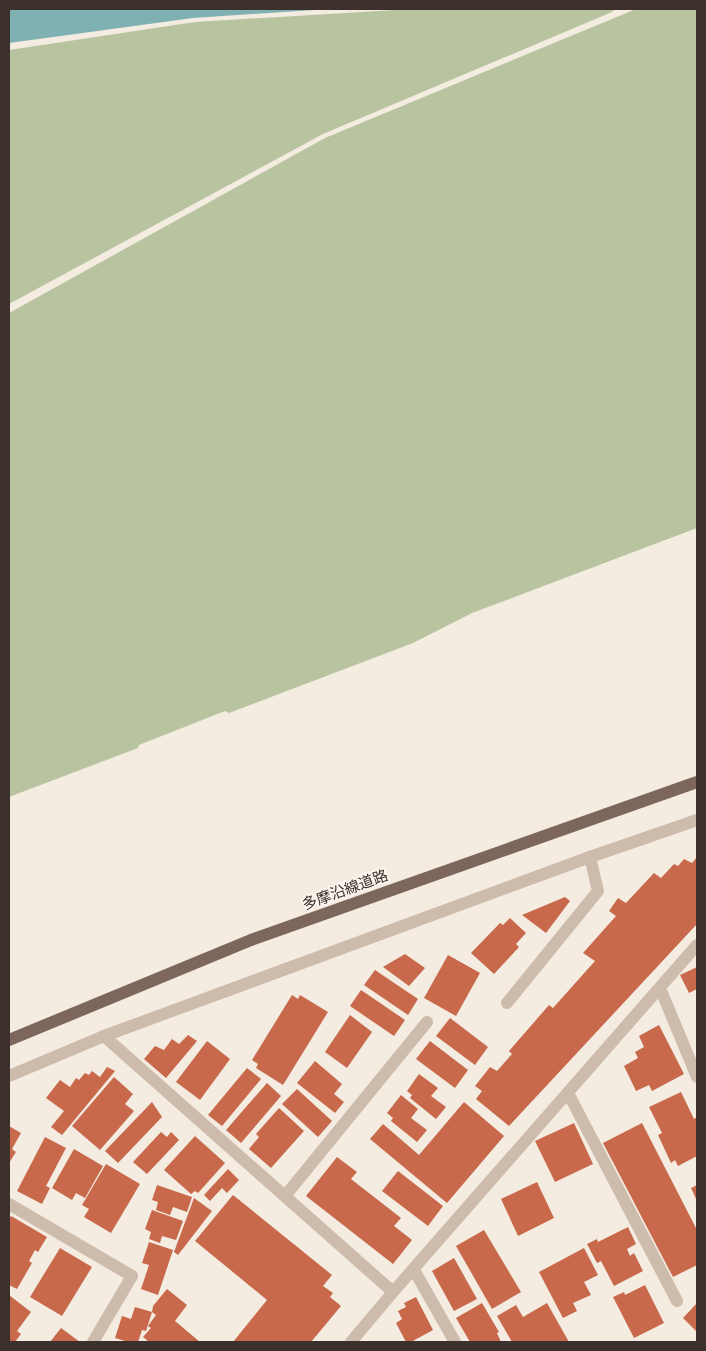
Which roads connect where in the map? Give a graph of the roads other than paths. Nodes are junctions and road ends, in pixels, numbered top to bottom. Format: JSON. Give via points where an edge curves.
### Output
{"nodes":[{"id":1,"x":697,"y":782,"type":"edge"},
{"id":2,"x":697,"y":820,"type":"edge"},
{"id":3,"x":590,"y":857,"type":"junction"},
{"id":4,"x":697,"y":945,"type":"edge"},
{"id":5,"x":660,"y":988,"type":"junction"},
{"id":6,"x":507,"y":1003,"type":"dead end"},
{"id":7,"x":427,"y":1022,"type":"dead end"},
{"id":8,"x":104,"y":1036,"type":"junction"},
{"id":9,"x":9,"y":1040,"type":"edge"},
{"id":10,"x":9,"y":1076,"type":"edge"},
{"id":11,"x":697,"y":1077,"type":"edge"},
{"id":12,"x":568,"y":1093,"type":"junction"},
{"id":13,"x":285,"y":1196,"type":"junction"},
{"id":14,"x":9,"y":1204,"type":"edge"},
{"id":15,"x":414,"y":1270,"type":"junction"},
{"id":16,"x":394,"y":1292,"type":"junction"},
{"id":17,"x":677,"y":1301,"type":"dead end"},
{"id":18,"x":93,"y":1342,"type":"edge"},
{"id":19,"x":352,"y":1342,"type":"edge"},
{"id":20,"x":455,"y":1342,"type":"edge"}],
"edges":[{"from":1,"to":9,"type":"main road","name":"多摩沿線道路","via":[[251,940]]},
{"from":2,"to":3,"type":"street"},
{"from":3,"to":6,"type":"street","via":[[598,891]]},
{"from":3,"to":8,"type":"street"},
{"from":4,"to":5,"type":"street"},
{"from":5,"to":11,"type":"street"},
{"from":5,"to":12,"type":"street"},
{"from":7,"to":13,"type":"street"},
{"from":8,"to":10,"type":"street"},
{"from":8,"to":13,"type":"street"},
{"from":12,"to":15,"type":"street"},
{"from":12,"to":17,"type":"street"},
{"from":13,"to":16,"type":"street"},
{"from":14,"to":18,"type":"street","via":[[132,1276]]},
{"from":15,"to":16,"type":"street"},
{"from":15,"to":20,"type":"street"},
{"from":16,"to":19,"type":"street"}]}
